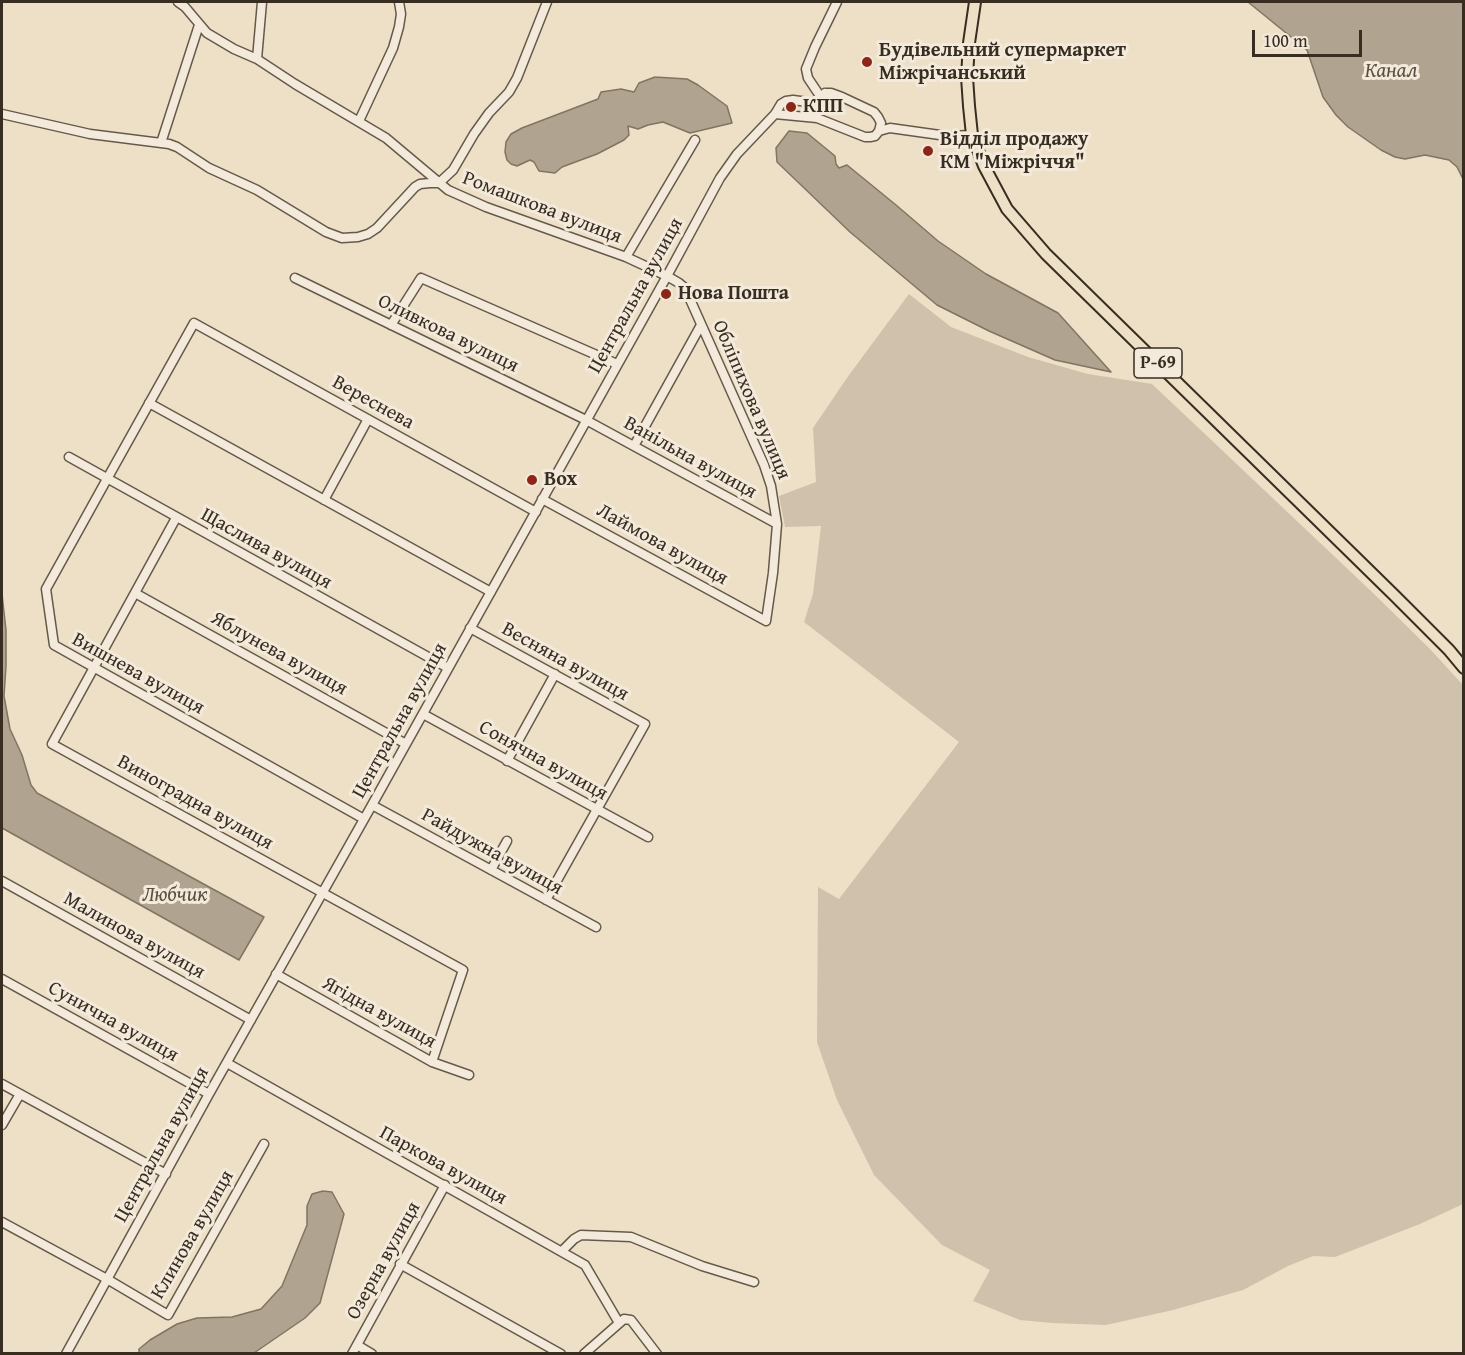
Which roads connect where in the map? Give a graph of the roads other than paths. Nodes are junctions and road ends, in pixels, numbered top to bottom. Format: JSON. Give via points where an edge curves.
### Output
{"nodes":[{"id":1,"x":178,"y":2,"type":"edge"},
{"id":2,"x":262,"y":2,"type":"edge"},
{"id":3,"x":399,"y":2,"type":"edge"},
{"id":4,"x":547,"y":2,"type":"edge"},
{"id":5,"x":837,"y":2,"type":"edge"},
{"id":6,"x":975,"y":2,"type":"edge"},
{"id":7,"x":199,"y":25,"type":"junction"},
{"id":8,"x":257,"y":58,"type":"junction"},
{"id":9,"x":818,"y":99,"type":"junction"},
{"id":10,"x":2,"y":114,"type":"edge"},
{"id":11,"x":775,"y":114,"type":"junction"},
{"id":12,"x":816,"y":118,"type":"junction"},
{"id":13,"x":359,"y":121,"type":"junction"},
{"id":14,"x":880,"y":127,"type":"junction"},
{"id":15,"x":972,"y":135,"type":"junction"},
{"id":16,"x":695,"y":140,"type":"dead end"},
{"id":17,"x":160,"y":143,"type":"junction"},
{"id":18,"x":439,"y":183,"type":"junction"},
{"id":19,"x":626,"y":257,"type":"junction"},
{"id":20,"x":667,"y":276,"type":"junction"},
{"id":21,"x":295,"y":278,"type":"dead end"},
{"id":22,"x":194,"y":323,"type":"joint"},
{"id":23,"x":391,"y":325,"type":"junction"},
{"id":24,"x":701,"y":325,"type":"junction"},
{"id":25,"x":617,"y":364,"type":"junction"},
{"id":26,"x":149,"y":403,"type":"junction"},
{"id":27,"x":368,"y":419,"type":"junction"},
{"id":28,"x":586,"y":420,"type":"junction"},
{"id":29,"x":634,"y":446,"type":"junction"},
{"id":30,"x":69,"y":458,"type":"dead end"},
{"id":31,"x":107,"y":479,"type":"junction"},
{"id":32,"x":542,"y":499,"type":"junction"},
{"id":33,"x":324,"y":500,"type":"junction"},
{"id":34,"x":536,"y":512,"type":"junction"},
{"id":35,"x":176,"y":518,"type":"junction"},
{"id":36,"x":777,"y":524,"type":"junction"},
{"id":37,"x":491,"y":592,"type":"junction"},
{"id":38,"x":135,"y":593,"type":"junction"},
{"id":39,"x":766,"y":621,"type":"joint"},
{"id":40,"x":470,"y":628,"type":"junction"},
{"id":41,"x":93,"y":668,"type":"junction"},
{"id":42,"x":448,"y":668,"type":"junction"},
{"id":43,"x":1464,"y":668,"type":"edge"},
{"id":44,"x":555,"y":674,"type":"junction"},
{"id":45,"x":423,"y":714,"type":"junction"},
{"id":46,"x":406,"y":744,"type":"junction"},
{"id":47,"x":507,"y":761,"type":"junction"},
{"id":48,"x":372,"y":805,"type":"junction"},
{"id":49,"x":597,"y":809,"type":"junction"},
{"id":50,"x":364,"y":819,"type":"junction"},
{"id":51,"x":648,"y":837,"type":"dead end"},
{"id":52,"x":507,"y":841,"type":"dead end"},
{"id":53,"x":492,"y":870,"type":"junction"},
{"id":54,"x":2,"y":882,"type":"edge"},
{"id":55,"x":323,"y":892,"type":"junction"},
{"id":56,"x":546,"y":900,"type":"junction"},
{"id":57,"x":596,"y":927,"type":"dead end"},
{"id":58,"x":276,"y":974,"type":"junction"},
{"id":59,"x":2,"y":979,"type":"edge"},
{"id":60,"x":251,"y":1020,"type":"junction"},
{"id":61,"x":432,"y":1062,"type":"junction"},
{"id":62,"x":226,"y":1063,"type":"junction"},
{"id":63,"x":469,"y":1075,"type":"dead end"},
{"id":64,"x":2,"y":1084,"type":"edge"},
{"id":65,"x":20,"y":1094,"type":"junction"},
{"id":66,"x":209,"y":1094,"type":"junction"},
{"id":67,"x":2,"y":1125,"type":"edge"},
{"id":68,"x":264,"y":1144,"type":"dead end"},
{"id":69,"x":166,"y":1174,"type":"junction"},
{"id":70,"x":444,"y":1185,"type":"junction"},
{"id":71,"x":2,"y":1222,"type":"edge"},
{"id":72,"x":562,"y":1251,"type":"junction"},
{"id":73,"x":400,"y":1264,"type":"junction"},
{"id":74,"x":107,"y":1279,"type":"junction"},
{"id":75,"x":754,"y":1282,"type":"dead end"},
{"id":76,"x":619,"y":1323,"type":"junction"},
{"id":77,"x":357,"y":1345,"type":"junction"},
{"id":78,"x":66,"y":1353,"type":"edge"},
{"id":79,"x":352,"y":1353,"type":"edge"},
{"id":80,"x":372,"y":1353,"type":"edge"},
{"id":81,"x":561,"y":1353,"type":"edge"},
{"id":82,"x":584,"y":1353,"type":"edge"},
{"id":83,"x":656,"y":1353,"type":"edge"}],
"edges":[{"from":1,"to":7,"type":"street","name":"Ромашкова вулиця"},
{"from":2,"to":8,"type":"street"},
{"from":3,"to":13,"type":"street","via":[[401,14],[393,48]]},
{"from":4,"to":18,"type":"street","via":[[509,92],[489,113],[453,170]]},
{"from":5,"to":9,"type":"street","via":[[806,69]]},
{"from":6,"to":15,"type":"main road","number":"Р-69","via":[[967,77]]},
{"from":7,"to":8,"type":"street","name":"Ромашкова вулиця","via":[[218,40]]},
{"from":7,"to":17,"type":"street"},
{"from":8,"to":13,"type":"street","name":"Ромашкова вулиця"},
{"from":9,"to":11,"type":"street","name":"Центральна вулиця","via":[[786,100]]},
{"from":9,"to":12,"type":"street","via":[[814,108]]},
{"from":9,"to":14,"type":"street","via":[[825,93],[842,97],[874,112]]},
{"from":10,"to":17,"type":"street","via":[[90,134]]},
{"from":11,"to":12,"type":"street"},
{"from":11,"to":20,"type":"street","name":"Центральна вулиця","via":[[720,178]]},
{"from":12,"to":14,"type":"street","via":[[865,137],[875,136]]},
{"from":13,"to":18,"type":"street","name":"Ромашкова вулиця","via":[[386,138]]},
{"from":14,"to":15,"type":"street","via":[[947,136]]},
{"from":15,"to":43,"type":"main road","number":"Р-69","via":[[1007,209],[1038,246]]},
{"from":16,"to":19,"type":"street"},
{"from":17,"to":18,"type":"street","via":[[177,147],[342,238],[368,234],[415,187]]},
{"from":18,"to":19,"type":"street","name":"Ромашкова вулиця","via":[[486,207]]},
{"from":19,"to":20,"type":"street","name":"Ромашкова вулиця"},
{"from":20,"to":24,"type":"street","name":"Обліпихова вулиця","via":[[685,288]]},
{"from":20,"to":25,"type":"street","name":"Центральна вулиця"},
{"from":21,"to":23,"type":"street","name":"Оливкова вулиця"},
{"from":22,"to":26,"type":"street","name":"Вишнева вулиця"},
{"from":22,"to":27,"type":"street","name":"Вереснева"},
{"from":23,"to":25,"type":"street","via":[[421,278]]},
{"from":23,"to":28,"type":"street","name":"Оливкова вулиця"},
{"from":24,"to":29,"type":"street"},
{"from":24,"to":36,"type":"street","name":"Обліпихова вулиця","via":[[764,465]]},
{"from":25,"to":28,"type":"street","name":"Центральна вулиця"},
{"from":26,"to":31,"type":"street","name":"Вишнева вулиця"},
{"from":26,"to":33,"type":"street"},
{"from":27,"to":33,"type":"street"},
{"from":27,"to":34,"type":"street","name":"Вереснева"},
{"from":28,"to":29,"type":"street","name":"Ванільна вулиця"},
{"from":28,"to":32,"type":"street","name":"Центральна вулиця"},
{"from":29,"to":36,"type":"street","name":"Ванільна вулиця"},
{"from":30,"to":31,"type":"street","name":"Щаслива вулиця"},
{"from":31,"to":35,"type":"street","name":"Щаслива вулиця"},
{"from":31,"to":41,"type":"street","name":"Вишнева вулиця","via":[[46,589],[54,645]]},
{"from":32,"to":34,"type":"street","name":"Центральна вулиця"},
{"from":32,"to":39,"type":"street","name":"Лаймова вулиця"},
{"from":33,"to":37,"type":"street"},
{"from":34,"to":37,"type":"street","name":"Центральна вулиця"},
{"from":35,"to":38,"type":"street"},
{"from":35,"to":42,"type":"street","name":"Щаслива вулиця"},
{"from":36,"to":39,"type":"street","name":"Обліпихова вулиця"},
{"from":37,"to":40,"type":"street","name":"Центральна вулиця"},
{"from":38,"to":41,"type":"street"},
{"from":38,"to":46,"type":"street","name":"Яблунева вулиця"},
{"from":40,"to":42,"type":"street","name":"Центральна вулиця"},
{"from":40,"to":44,"type":"street","name":"Весняна вулиця"},
{"from":41,"to":50,"type":"street","name":"Вишнева вулиця"},
{"from":41,"to":55,"type":"street","name":"Виноградна вулиця","via":[[52,744]]},
{"from":42,"to":45,"type":"street","name":"Центральна вулиця"},
{"from":44,"to":47,"type":"street"},
{"from":44,"to":49,"type":"street","name":"Весняна вулиця","via":[[645,724]]},
{"from":45,"to":46,"type":"street","name":"Центральна вулиця"},
{"from":45,"to":47,"type":"street","name":"Сонячна вулиця"},
{"from":46,"to":48,"type":"street","name":"Центральна вулиця"},
{"from":47,"to":49,"type":"street","name":"Сонячна вулиця"},
{"from":48,"to":50,"type":"street","name":"Центральна вулиця"},
{"from":48,"to":53,"type":"street","name":"Райдужна вулиця"},
{"from":49,"to":51,"type":"street","name":"Сонячна вулиця"},
{"from":49,"to":56,"type":"street"},
{"from":50,"to":55,"type":"street","name":"Центральна вулиця"},
{"from":52,"to":53,"type":"street"},
{"from":53,"to":56,"type":"street","name":"Райдужна вулиця"},
{"from":54,"to":60,"type":"street","name":"Малинова вулиця"},
{"from":55,"to":58,"type":"street","name":"Центральна вулиця"},
{"from":55,"to":61,"type":"street","name":"Виноградна вулиця","via":[[464,970]]},
{"from":56,"to":57,"type":"street","name":"Райдужна вулиця"},
{"from":58,"to":60,"type":"street","name":"Центральна вулиця"},
{"from":58,"to":61,"type":"street","name":"Ягідна вулиця"},
{"from":59,"to":66,"type":"street","name":"Сунична вулиця"},
{"from":60,"to":62,"type":"street","name":"Центральна вулиця"},
{"from":61,"to":63,"type":"street","name":"Ягідна вулиця"},
{"from":62,"to":66,"type":"street","name":"Центральна вулиця"},
{"from":62,"to":70,"type":"street","name":"Паркова вулиця"},
{"from":64,"to":65,"type":"street"},
{"from":65,"to":67,"type":"street"},
{"from":65,"to":69,"type":"street"},
{"from":66,"to":69,"type":"street","name":"Центральна вулиця"},
{"from":68,"to":74,"type":"street","name":"Клинова вулиця","via":[[168,1315]]},
{"from":69,"to":74,"type":"street","name":"Центральна вулиця"},
{"from":70,"to":72,"type":"street","name":"Паркова вулиця"},
{"from":70,"to":73,"type":"street","name":"Озерна вулиця"},
{"from":71,"to":74,"type":"street"},
{"from":72,"to":75,"type":"street","via":[[581,1236],[631,1237]]},
{"from":72,"to":76,"type":"street","name":"Паркова вулиця","via":[[585,1265]]},
{"from":73,"to":77,"type":"street","name":"Озерна вулиця"},
{"from":73,"to":81,"type":"street"},
{"from":74,"to":78,"type":"street","name":"Центральна вулиця"},
{"from":76,"to":82,"type":"street"},
{"from":76,"to":83,"type":"street","via":[[631,1320]]},
{"from":77,"to":79,"type":"street","name":"Озерна вулиця"},
{"from":77,"to":80,"type":"street"}]}
